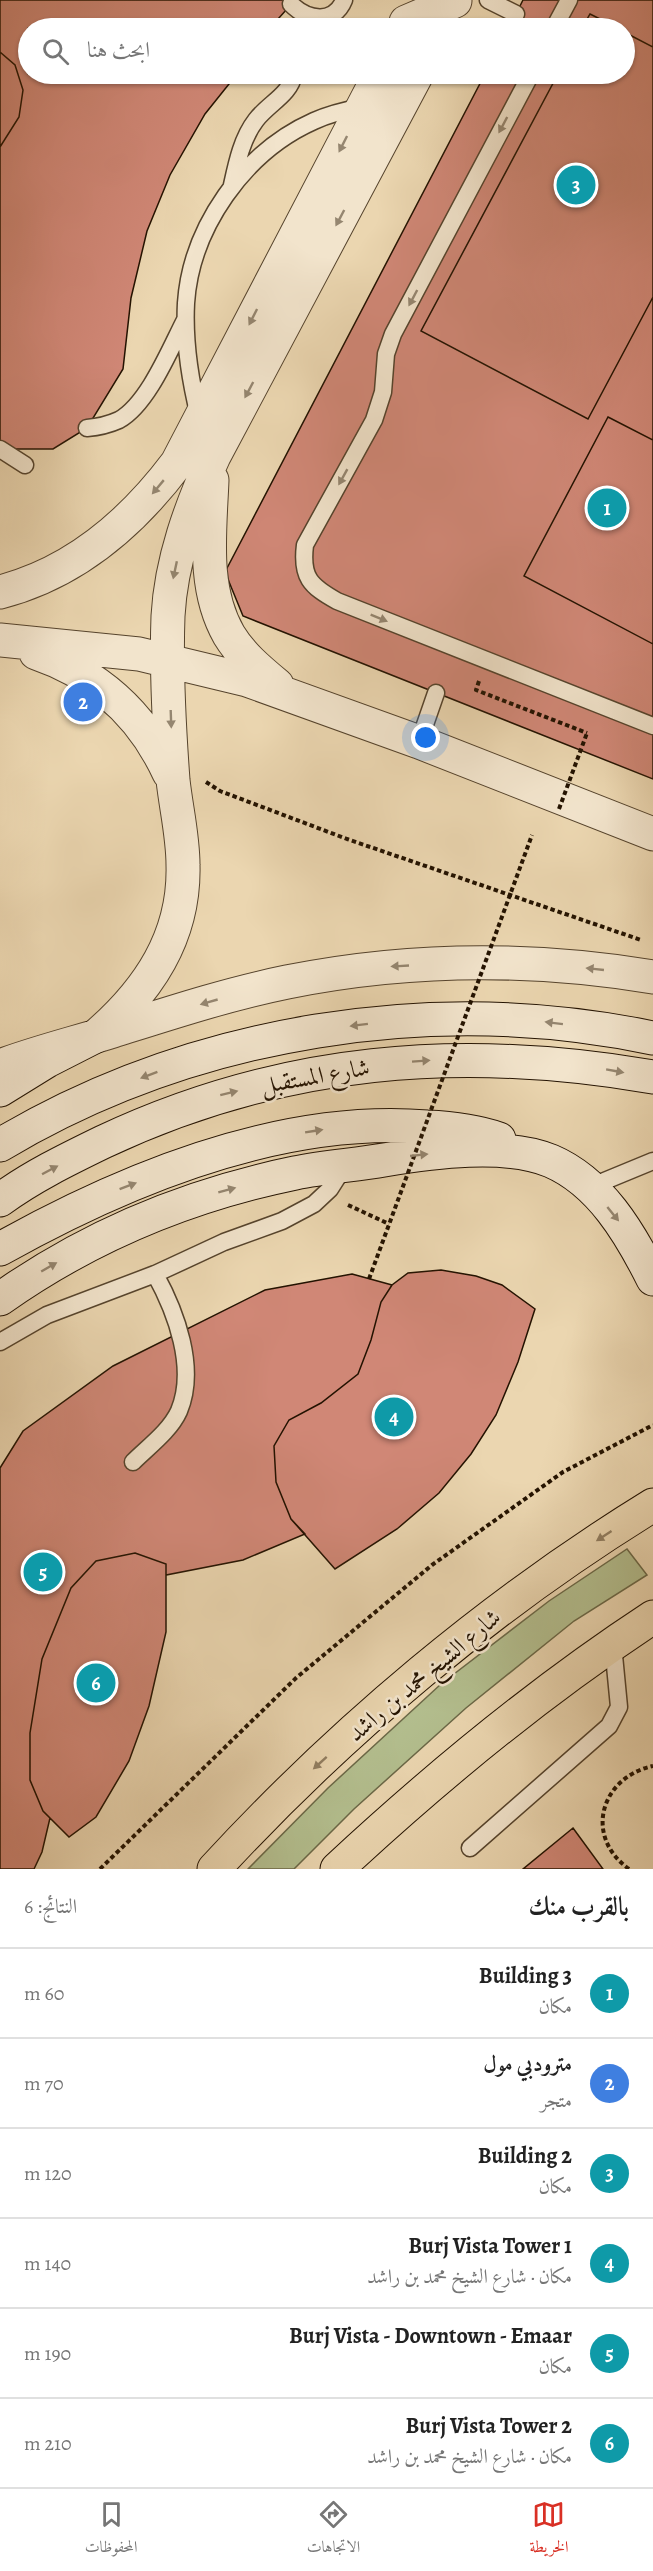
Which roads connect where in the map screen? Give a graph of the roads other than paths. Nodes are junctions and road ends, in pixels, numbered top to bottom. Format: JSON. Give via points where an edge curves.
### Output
{"nodes":[{"id":1,"x":344,"y":0,"type":"edge"},
{"id":2,"x":456,"y":0,"type":"edge"},
{"id":3,"x":488,"y":0,"type":"edge"},
{"id":4,"x":569,"y":0,"type":"edge"},
{"id":5,"x":291,"y":4,"type":"dead end"},
{"id":6,"x":516,"y":14,"type":"dead end"},
{"id":7,"x":409,"y":17,"type":"edge"},
{"id":8,"x":446,"y":18,"type":"edge"},
{"id":9,"x":559,"y":18,"type":"edge"},
{"id":10,"x":291,"y":84,"type":"edge"},
{"id":11,"x":375,"y":84,"type":"edge"},
{"id":12,"x":412,"y":84,"type":"edge"},
{"id":13,"x":526,"y":84,"type":"edge"},
{"id":14,"x":363,"y":106,"type":"junction"},
{"id":15,"x":232,"y":187,"type":"junction"},
{"id":16,"x":186,"y":319,"type":"junction"},
{"id":17,"x":200,"y":420,"type":"junction"},
{"id":18,"x":87,"y":428,"type":"dead end"},
{"id":19,"x":0,"y":449,"type":"edge"},
{"id":20,"x":214,"y":456,"type":"junction"},
{"id":21,"x":25,"y":465,"type":"dead end"},
{"id":22,"x":0,"y":592,"type":"edge"},
{"id":23,"x":0,"y":640,"type":"edge"},
{"id":24,"x":168,"y":660,"type":"junction"},
{"id":25,"x":285,"y":692,"type":"junction"},
{"id":26,"x":436,"y":693,"type":"dead end"},
{"id":27,"x":653,"y":726,"type":"edge"},
{"id":28,"x":419,"y":742,"type":"junction"},
{"id":29,"x":187,"y":777,"type":"junction"},
{"id":30,"x":653,"y":834,"type":"edge"},
{"id":31,"x":653,"y":977,"type":"edge"},
{"id":32,"x":96,"y":1036,"type":"junction"},
{"id":33,"x":653,"y":1038,"type":"edge"},
{"id":34,"x":0,"y":1066,"type":"edge"},
{"id":35,"x":653,"y":1077,"type":"edge"},
{"id":36,"x":0,"y":1090,"type":"edge"},
{"id":37,"x":0,"y":1145,"type":"edge"},
{"id":38,"x":537,"y":1156,"type":"junction"},
{"id":39,"x":653,"y":1161,"type":"edge"},
{"id":40,"x":345,"y":1166,"type":"junction"},
{"id":41,"x":590,"y":1187,"type":"junction"},
{"id":42,"x":0,"y":1200,"type":"edge"},
{"id":43,"x":0,"y":1249,"type":"edge"},
{"id":44,"x":155,"y":1274,"type":"junction"},
{"id":45,"x":653,"y":1279,"type":"edge"},
{"id":46,"x":0,"y":1299,"type":"edge"},
{"id":47,"x":0,"y":1342,"type":"edge"},
{"id":48,"x":133,"y":1462,"type":"dead end"},
{"id":49,"x":653,"y":1505,"type":"edge"},
{"id":50,"x":651,"y":1620,"type":"edge"},
{"id":51,"x":613,"y":1645,"type":"junction"},
{"id":52,"x":470,"y":1848,"type":"dead end"},
{"id":53,"x":214,"y":1869,"type":"edge"},
{"id":54,"x":337,"y":1869,"type":"edge"}],
"edges":[{"from":1,"to":5,"type":"lane","via":[[334,13],[323,18],[311,18]]},
{"from":2,"to":7,"type":"street"},
{"from":2,"to":8,"type":"street"},
{"from":3,"to":6,"type":"lane"},
{"from":4,"to":9,"type":"lane"},
{"from":10,"to":15,"type":"lane","via":[[248,132]]},
{"from":11,"to":14,"type":"street"},
{"from":12,"to":20,"type":"street","one_way":true},
{"from":13,"to":27,"type":"lane","one_way":true,"via":[[393,334],[374,420],[305,545],[303,563],[308,580],[337,601]]},
{"from":14,"to":15,"type":"lane","via":[[314,121],[288,135]]},
{"from":14,"to":17,"type":"street","one_way":true},
{"from":15,"to":16,"type":"lane","via":[[197,249]]},
{"from":16,"to":17,"type":"lane"},
{"from":16,"to":18,"type":"lane","via":[[134,408],[105,426]]},
{"from":17,"to":22,"type":"street","one_way":true,"via":[[160,486],[119,527],[47,576]]},
{"from":19,"to":21,"type":"lane"},
{"from":20,"to":24,"type":"street","one_way":true,"via":[[180,548],[168,615]]},
{"from":20,"to":25,"type":"street","via":[[209,536],[213,589],[229,635],[248,660]]},
{"from":23,"to":24,"type":"street"},
{"from":23,"to":29,"type":"street","via":[[60,661],[90,678],[117,698]]},
{"from":24,"to":25,"type":"street"},
{"from":24,"to":29,"type":"street","one_way":true},
{"from":25,"to":28,"type":"street"},
{"from":26,"to":28,"type":"lane"},
{"from":28,"to":30,"type":"street"},
{"from":29,"to":32,"type":"street","via":[[181,899],[173,931],[143,990]]},
{"from":31,"to":32,"type":"street","one_way":true,"via":[[537,964],[389,967],[286,982]]},
{"from":32,"to":34,"type":"street"},
{"from":32,"to":36,"type":"street"},
{"from":33,"to":37,"type":"street","name":"شارع المستقبل","one_way":true,"via":[[542,1022],[465,1018],[314,1031],[165,1068],[94,1096]]},
{"from":42,"to":35,"type":"street","name":"شارع المستقبل","one_way":true,"via":[[74,1157],[148,1121],[216,1096],[286,1078],[357,1066],[486,1059]]},
{"from":40,"to":38,"type":"street","one_way":true,"via":[[430,1154],[498,1150]]},
{"from":38,"to":41,"type":"street"},
{"from":43,"to":38,"type":"street","one_way":true,"via":[[125,1187],[213,1156],[290,1135],[369,1125],[449,1128],[488,1135]]},
{"from":39,"to":41,"type":"lane"},
{"from":40,"to":44,"type":"lane","via":[[314,1204]]},
{"from":46,"to":40,"type":"street","one_way":true,"via":[[81,1248],[165,1210],[253,1183]]},
{"from":41,"to":45,"type":"street","one_way":true,"via":[[637,1246]]},
{"from":44,"to":47,"type":"lane","via":[[47,1315]]},
{"from":44,"to":48,"type":"lane","via":[[179,1326],[184,1386],[179,1411]]},
{"from":49,"to":53,"type":"main road","name":"شارع الشيخ محمد بن راشد","one_way":true,"via":[[573,1556],[397,1694],[314,1769]]},
{"from":50,"to":51,"type":"main road"},
{"from":51,"to":52,"type":"lane","via":[[619,1707],[609,1726]]},
{"from":51,"to":54,"type":"main road","via":[[475,1747]]}]}
